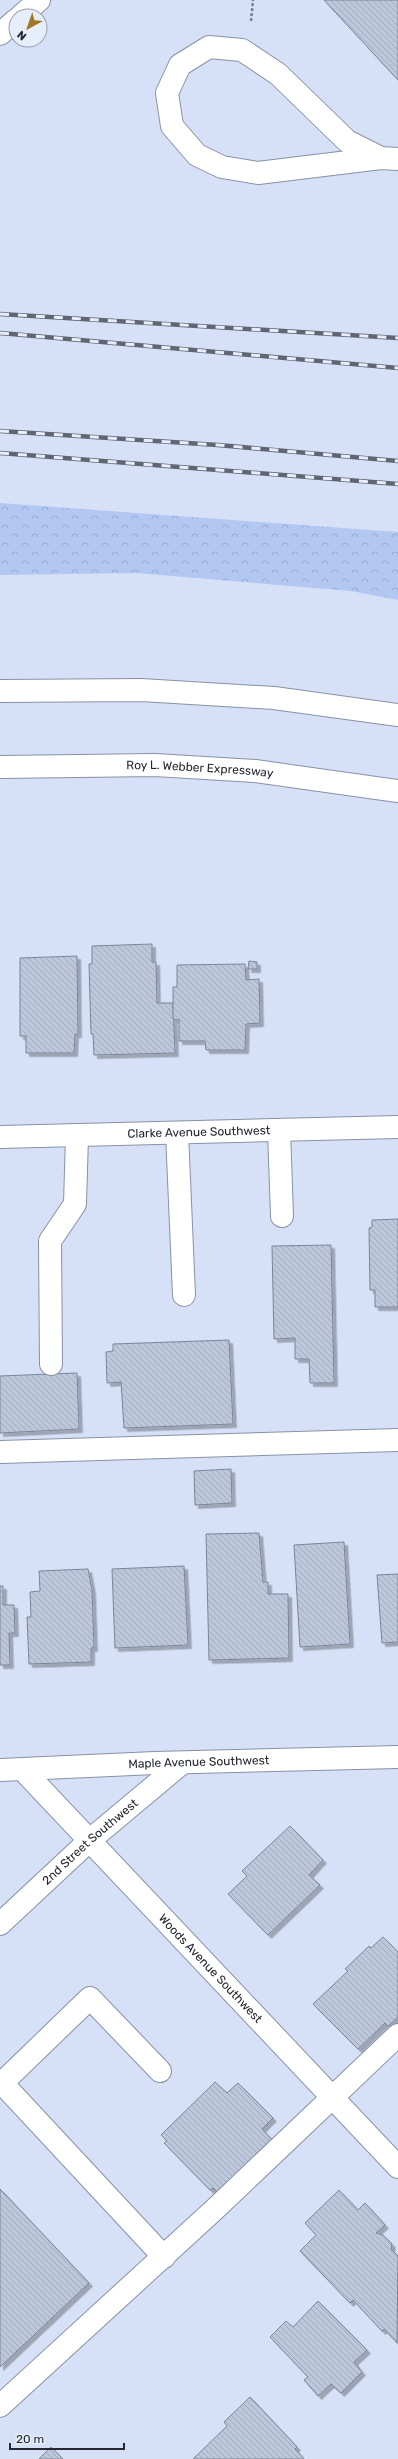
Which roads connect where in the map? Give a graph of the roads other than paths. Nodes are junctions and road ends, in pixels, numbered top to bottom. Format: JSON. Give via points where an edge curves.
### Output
{"nodes":[{"id":1,"x":8,"y":27,"type":"edge"},
{"id":2,"x":0,"y":34,"type":"edge"},
{"id":3,"x":389,"y":158,"type":"edge"},
{"id":4,"x":0,"y":691,"type":"edge"},
{"id":5,"x":398,"y":715,"type":"edge"},
{"id":6,"x":0,"y":767,"type":"edge"},
{"id":7,"x":398,"y":791,"type":"edge"},
{"id":8,"x":398,"y":1127,"type":"edge"},
{"id":9,"x":279,"y":1130,"type":"junction"},
{"id":10,"x":177,"y":1133,"type":"junction"},
{"id":11,"x":77,"y":1136,"type":"junction"},
{"id":12,"x":0,"y":1137,"type":"edge"},
{"id":13,"x":282,"y":1216,"type":"dead end"},
{"id":14,"x":184,"y":1295,"type":"dead end"},
{"id":15,"x":51,"y":1364,"type":"dead end"},
{"id":16,"x":398,"y":1440,"type":"edge"},
{"id":17,"x":0,"y":1452,"type":"edge"},
{"id":18,"x":398,"y":1756,"type":"edge"},
{"id":19,"x":182,"y":1763,"type":"junction"},
{"id":20,"x":0,"y":1770,"type":"edge"},
{"id":21,"x":24,"y":1770,"type":"junction"},
{"id":22,"x":90,"y":1840,"type":"junction"},
{"id":23,"x":0,"y":1924,"type":"edge"},
{"id":24,"x":398,"y":2036,"type":"edge"},
{"id":25,"x":160,"y":2071,"type":"dead end"},
{"id":26,"x":1,"y":2084,"type":"edge"},
{"id":27,"x":332,"y":2099,"type":"junction"},
{"id":28,"x":398,"y":2167,"type":"edge"},
{"id":29,"x":164,"y":2257,"type":"junction"},
{"id":30,"x":0,"y":2406,"type":"edge"}],
"edges":[{"from":1,"to":2,"type":"main road"},
{"from":3,"to":3,"type":"main road","via":[[347,141],[278,74],[242,50],[209,47],[180,65],[167,92],[172,126],[197,155],[222,167],[258,173]]},
{"from":4,"to":5,"type":"main road","via":[[157,691],[274,698]]},
{"from":6,"to":7,"type":"main road","name":"Roy L. Webber Expressway","via":[[155,765],[255,771]]},
{"from":8,"to":9,"type":"main road","name":"Clarke Avenue Southwest"},
{"from":9,"to":10,"type":"main road","name":"Clarke Avenue Southwest"},
{"from":9,"to":13,"type":"main road"},
{"from":10,"to":11,"type":"main road","name":"Clarke Avenue Southwest"},
{"from":10,"to":14,"type":"main road"},
{"from":11,"to":12,"type":"main road","name":"Clarke Avenue Southwest"},
{"from":11,"to":15,"type":"main road","via":[[75,1204],[50,1241]]},
{"from":16,"to":17,"type":"main road"},
{"from":18,"to":19,"type":"main road","name":"Maple Avenue Southwest"},
{"from":19,"to":21,"type":"main road","name":"Maple Avenue Southwest"},
{"from":19,"to":22,"type":"main road","name":"2nd Street Southwest"},
{"from":20,"to":21,"type":"main road","name":"Maple Avenue Southwest"},
{"from":21,"to":22,"type":"main road","name":"Woods Avenue Southwest"},
{"from":22,"to":23,"type":"main road","name":"2nd Street Southwest"},
{"from":22,"to":27,"type":"main road","name":"Woods Avenue Southwest"},
{"from":24,"to":27,"type":"main road"},
{"from":25,"to":26,"type":"main road","via":[[90,1998]]},
{"from":26,"to":29,"type":"main road"},
{"from":27,"to":28,"type":"main road","name":"Woods Avenue Southwest"},
{"from":27,"to":29,"type":"main road"},
{"from":29,"to":30,"type":"main road"}]}
